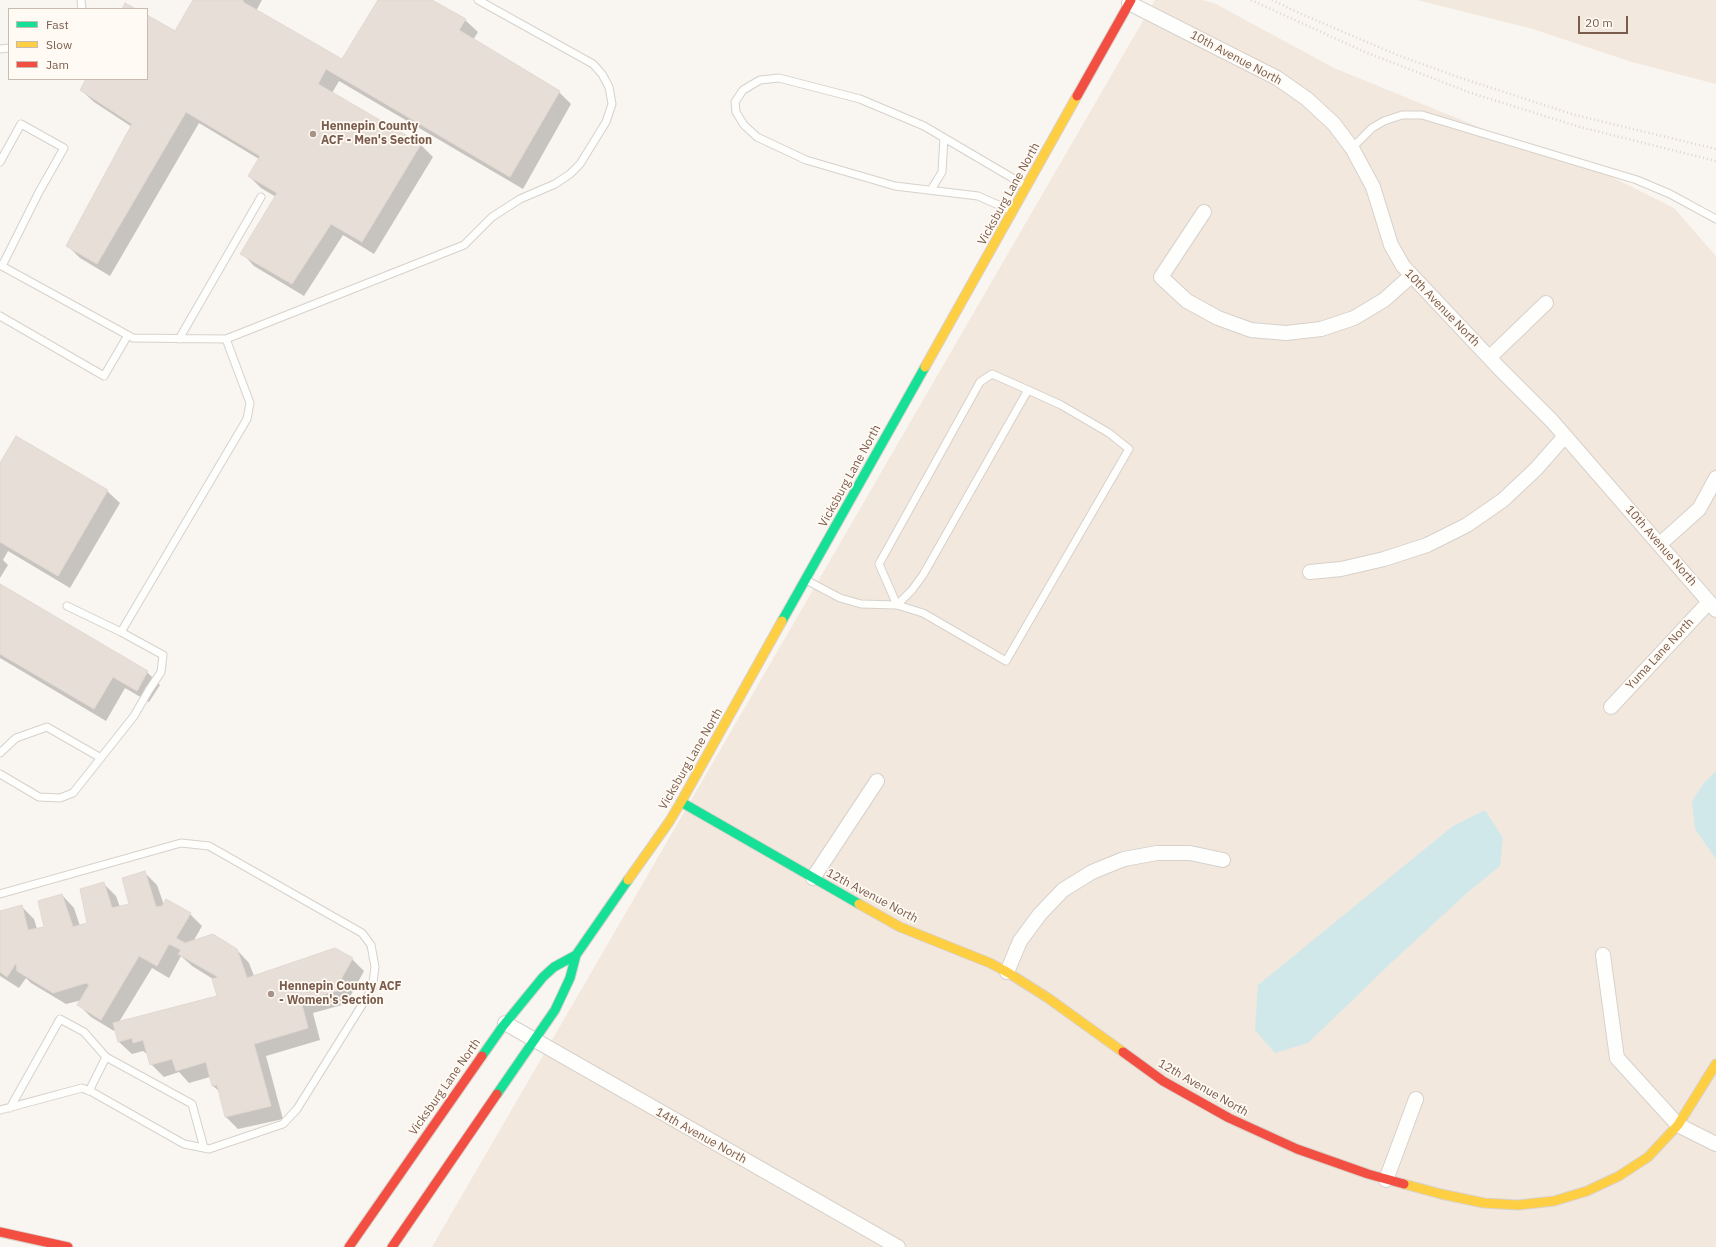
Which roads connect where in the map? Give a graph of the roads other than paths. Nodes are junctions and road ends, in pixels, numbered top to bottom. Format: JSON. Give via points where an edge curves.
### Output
{"nodes":[{"id":1,"x":478,"y":0,"type":"edge"},
{"id":2,"x":1130,"y":2,"type":"edge"},
{"id":3,"x":944,"y":138,"type":"junction"},
{"id":4,"x":1352,"y":148,"type":"junction"},
{"id":5,"x":0,"y":162,"type":"edge"},
{"id":6,"x":1026,"y":186,"type":"junction"},
{"id":7,"x":931,"y":190,"type":"junction"},
{"id":8,"x":261,"y":197,"type":"dead end"},
{"id":9,"x":1012,"y":212,"type":"junction"},
{"id":10,"x":1204,"y":212,"type":"dead end"},
{"id":11,"x":1716,"y":220,"type":"edge"},
{"id":12,"x":1,"y":265,"type":"edge"},
{"id":13,"x":1411,"y":276,"type":"junction"},
{"id":14,"x":1546,"y":303,"type":"dead end"},
{"id":15,"x":0,"y":316,"type":"edge"},
{"id":16,"x":128,"y":335,"type":"junction"},
{"id":17,"x":179,"y":339,"type":"junction"},
{"id":18,"x":226,"y":339,"type":"junction"},
{"id":19,"x":1490,"y":357,"type":"junction"},
{"id":20,"x":1028,"y":390,"type":"junction"},
{"id":21,"x":1565,"y":436,"type":"junction"},
{"id":22,"x":1716,"y":478,"type":"edge"},
{"id":23,"x":1660,"y":544,"type":"junction"},
{"id":24,"x":1310,"y":572,"type":"dead end"},
{"id":25,"x":806,"y":580,"type":"junction"},
{"id":26,"x":897,"y":605,"type":"junction"},
{"id":27,"x":67,"y":606,"type":"dead end"},
{"id":28,"x":1713,"y":606,"type":"edge"},
{"id":29,"x":121,"y":632,"type":"junction"},
{"id":30,"x":1611,"y":707,"type":"dead end"},
{"id":31,"x":0,"y":753,"type":"edge"},
{"id":32,"x":101,"y":758,"type":"junction"},
{"id":33,"x":0,"y":774,"type":"edge"},
{"id":34,"x":877,"y":780,"type":"dead end"},
{"id":35,"x":681,"y":802,"type":"junction"},
{"id":36,"x":1223,"y":860,"type":"dead end"},
{"id":37,"x":812,"y":878,"type":"junction"},
{"id":38,"x":0,"y":894,"type":"edge"},
{"id":39,"x":576,"y":955,"type":"junction"},
{"id":40,"x":1603,"y":955,"type":"dead end"},
{"id":41,"x":1007,"y":972,"type":"junction"},
{"id":42,"x":505,"y":1023,"type":"junction"},
{"id":43,"x":534,"y":1040,"type":"junction"},
{"id":44,"x":106,"y":1057,"type":"junction"},
{"id":45,"x":1716,"y":1064,"type":"edge"},
{"id":46,"x":89,"y":1091,"type":"junction"},
{"id":47,"x":1416,"y":1099,"type":"dead end"},
{"id":48,"x":10,"y":1108,"type":"junction"},
{"id":49,"x":0,"y":1110,"type":"edge"},
{"id":50,"x":1678,"y":1125,"type":"junction"},
{"id":51,"x":1716,"y":1144,"type":"edge"},
{"id":52,"x":204,"y":1148,"type":"junction"},
{"id":53,"x":1386,"y":1180,"type":"junction"},
{"id":54,"x":404,"y":1228,"type":"junction"},
{"id":55,"x":0,"y":1232,"type":"edge"},
{"id":56,"x":68,"y":1247,"type":"edge"},
{"id":57,"x":349,"y":1247,"type":"edge"},
{"id":58,"x":392,"y":1247,"type":"edge"},
{"id":59,"x":402,"y":1247,"type":"edge"},
{"id":60,"x":898,"y":1247,"type":"edge"}],
"edges":[{"from":1,"to":18,"type":"lane","via":[[579,55],[602,74],[609,87],[612,104],[606,122],[580,164],[556,184],[520,199],[492,218],[464,245]]},
{"from":2,"to":4,"type":"street","name":"10th Avenue North","via":[[1277,78],[1307,99],[1334,124]]},
{"from":2,"to":6,"type":"main road","name":"Vicksburg Lane North"},
{"from":3,"to":6,"type":"lane"},
{"from":3,"to":7,"type":"lane","via":[[942,172]]},
{"from":3,"to":7,"type":"lane","via":[[924,126],[860,99],[779,78],[760,80],[743,90],[735,102],[736,112],[744,125],[758,137],[806,160],[895,186]]},
{"from":4,"to":11,"type":"lane","via":[[1372,128],[1384,121],[1402,115],[1422,116],[1637,180],[1670,194]]},
{"from":4,"to":13,"type":"street","name":"10th Avenue North","via":[[1373,187],[1391,245]]},
{"from":5,"to":12,"type":"lane","via":[[21,124],[64,148],[38,192]]},
{"from":6,"to":9,"type":"main road","name":"Vicksburg Lane North"},
{"from":7,"to":9,"type":"lane","via":[[978,196]]},
{"from":8,"to":17,"type":"lane"},
{"from":9,"to":25,"type":"main road","name":"Vicksburg Lane North"},
{"from":10,"to":13,"type":"street","via":[[1161,277],[1187,301],[1218,318],[1251,330],[1286,333],[1321,329],[1354,318],[1384,300]]},
{"from":12,"to":16,"type":"lane"},
{"from":13,"to":19,"type":"street","name":"10th Avenue North"},
{"from":14,"to":19,"type":"street"},
{"from":15,"to":16,"type":"lane","via":[[104,376]]},
{"from":16,"to":17,"type":"lane","via":[[133,338]]},
{"from":17,"to":18,"type":"lane"},
{"from":18,"to":29,"type":"lane","via":[[250,403],[247,419]]},
{"from":19,"to":21,"type":"street","name":"10th Avenue North"},
{"from":20,"to":26,"type":"lane","via":[[923,575]]},
{"from":20,"to":26,"type":"lane","via":[[992,374],[980,382],[879,564]]},
{"from":20,"to":26,"type":"lane","via":[[1109,432],[1129,449],[1017,644],[1006,661],[923,613]]},
{"from":21,"to":23,"type":"street","name":"10th Avenue North"},
{"from":21,"to":24,"type":"street","via":[[1536,469],[1503,500],[1466,525],[1427,545],[1384,559],[1341,569]]},
{"from":22,"to":23,"type":"street","via":[[1699,509]]},
{"from":23,"to":28,"type":"street","name":"10th Avenue North"},
{"from":25,"to":26,"type":"lane","via":[[840,598],[861,604]]},
{"from":25,"to":35,"type":"main road","name":"Vicksburg Lane North"},
{"from":27,"to":29,"type":"lane"},
{"from":28,"to":30,"type":"street","name":"Yuma Lane North"},
{"from":29,"to":32,"type":"lane","via":[[163,655],[161,672],[134,716]]},
{"from":31,"to":32,"type":"lane","via":[[16,738],[47,727]]},
{"from":32,"to":33,"type":"lane","via":[[73,792],[60,798],[39,797]]},
{"from":34,"to":37,"type":"street"},
{"from":35,"to":37,"type":"main road","name":"12th Avenue North"},
{"from":35,"to":39,"type":"main road","name":"Vicksburg Lane North"},
{"from":36,"to":41,"type":"street","via":[[1190,853],[1157,853],[1124,859],[1092,872],[1063,890],[1040,914],[1020,941]]},
{"from":37,"to":41,"type":"main road","name":"12th Avenue North","via":[[900,927]]},
{"from":38,"to":52,"type":"lane","via":[[182,843],[209,846],[362,933],[371,945],[376,967],[372,989],[297,1109],[283,1124]]},
{"from":39,"to":42,"type":"main road","name":"Vicksburg Lane North","via":[[554,967],[543,977]]},
{"from":39,"to":43,"type":"main road","name":"Vicksburg Lane North","via":[[562,997]]},
{"from":40,"to":50,"type":"street","via":[[1617,1058]]},
{"from":41,"to":53,"type":"main road","name":"12th Avenue North","via":[[1048,998],[1163,1081],[1229,1118],[1297,1149]]},
{"from":42,"to":43,"type":"street","name":"14th Avenue North"},
{"from":42,"to":57,"type":"main road","name":"Vicksburg Lane North"},
{"from":43,"to":54,"type":"main road","name":"Vicksburg Lane North"},
{"from":43,"to":60,"type":"street","name":"14th Avenue North"},
{"from":44,"to":46,"type":"lane"},
{"from":44,"to":48,"type":"lane","via":[[84,1032],[60,1019]]},
{"from":44,"to":52,"type":"lane","via":[[192,1104]]},
{"from":45,"to":50,"type":"main road","name":"12th Avenue North"},
{"from":46,"to":48,"type":"lane","via":[[82,1088]]},
{"from":46,"to":52,"type":"lane","via":[[184,1144]]},
{"from":47,"to":53,"type":"street"},
{"from":48,"to":49,"type":"lane"},
{"from":50,"to":51,"type":"street"},
{"from":50,"to":53,"type":"main road","name":"12th Avenue North","via":[[1648,1156],[1619,1176],[1587,1191],[1554,1201],[1518,1205],[1484,1203]]},
{"from":54,"to":58,"type":"main road","name":"Vicksburg Lane North"},
{"from":54,"to":59,"type":"main road"},
{"from":55,"to":56,"type":"main road"}]}
